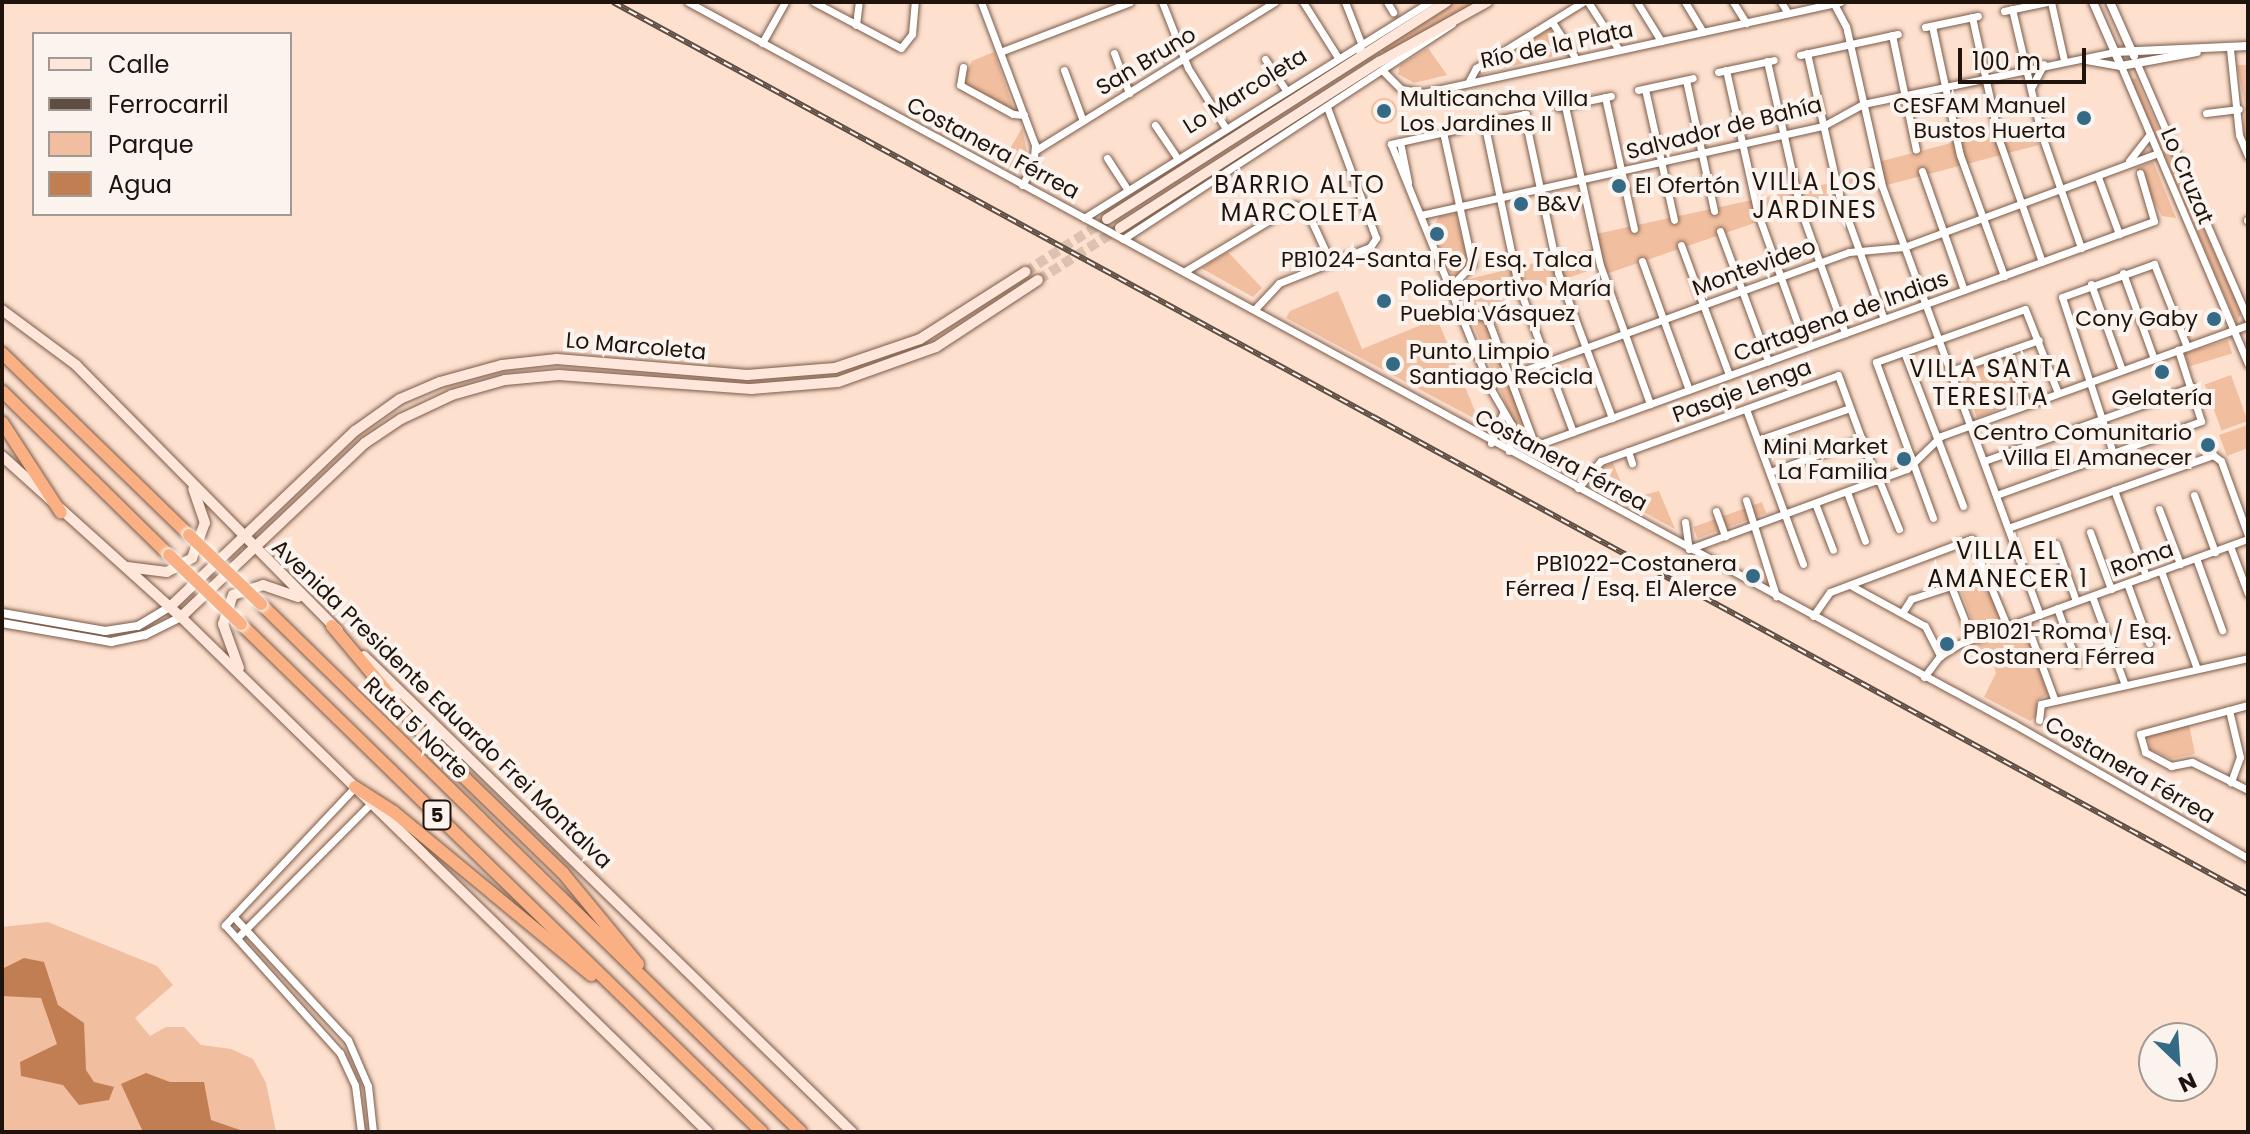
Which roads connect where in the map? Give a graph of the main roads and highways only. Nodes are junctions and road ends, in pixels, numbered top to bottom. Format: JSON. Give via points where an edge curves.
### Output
{"nodes":[{"id":1,"x":1446,"y":2,"type":"edge"},
{"id":2,"x":1487,"y":2,"type":"edge"},
{"id":3,"x":1471,"y":6,"type":"edge"},
{"id":4,"x":1107,"y":219,"type":"tunnel mouth"},
{"id":5,"x":1120,"y":228,"type":"tunnel mouth"},
{"id":6,"x":1025,"y":272,"type":"tunnel mouth"},
{"id":7,"x":1038,"y":280,"type":"tunnel mouth"},
{"id":8,"x":2,"y":310,"type":"edge"},
{"id":9,"x":2,"y":353,"type":"edge"},
{"id":10,"x":612,"y":361,"type":"junction"},
{"id":11,"x":635,"y":363,"type":"junction"},
{"id":12,"x":608,"y":377,"type":"junction"},
{"id":13,"x":630,"y":379,"type":"junction"},
{"id":14,"x":2,"y":391,"type":"edge"},
{"id":15,"x":2,"y":422,"type":"edge"},
{"id":16,"x":2,"y":456,"type":"edge"},
{"id":17,"x":185,"y":475,"type":"junction"},
{"id":18,"x":61,"y":513,"type":"junction"},
{"id":19,"x":242,"y":537,"type":"junction"},
{"id":20,"x":254,"y":549,"type":"junction"},
{"id":21,"x":122,"y":565,"type":"junction"},
{"id":22,"x":310,"y":604,"type":"junction"},
{"id":23,"x":170,"y":607,"type":"junction"},
{"id":24,"x":181,"y":617,"type":"junction"},
{"id":25,"x":332,"y":626,"type":"junction"},
{"id":26,"x":244,"y":678,"type":"junction"},
{"id":27,"x":355,"y":787,"type":"junction"},
{"id":28,"x":660,"y":995,"type":"junction"},
{"id":29,"x":632,"y":1006,"type":"junction"},
{"id":30,"x":708,"y":1132,"type":"edge"},
{"id":31,"x":762,"y":1132,"type":"edge"},
{"id":32,"x":801,"y":1132,"type":"edge"},
{"id":33,"x":852,"y":1132,"type":"edge"}],
"edges":[{"from":1,"to":4,"type":"main road","name":"Lo Marcoleta"},
{"from":2,"to":3,"type":"main road"},
{"from":3,"to":5,"type":"main road"},
{"from":6,"to":11,"type":"main road","name":"Lo Marcoleta","via":[[920,339],[845,365],[758,375]]},
{"from":7,"to":13,"type":"main road","name":"Lo Marcoleta","via":[[936,347],[849,379],[762,389]]},
{"from":8,"to":17,"type":"main road","name":"Avenida Presidente Eduardo Frei Montalva","via":[[54,345]]},
{"from":9,"to":28,"type":"highway","name":"Ruta 5 Norte","number":"5","bridge":true},
{"from":10,"to":11,"type":"main road","name":"Lo Marcoleta"},
{"from":10,"to":12,"type":"main road"},
{"from":10,"to":19,"type":"main road","name":"Lo Marcoleta","via":[[566,358],[511,364],[410,395],[355,431]]},
{"from":11,"to":13,"type":"main road"},
{"from":12,"to":13,"type":"main road","name":"Lo Marcoleta"},
{"from":12,"to":20,"type":"main road","name":"Lo Marcoleta","via":[[505,380],[418,410],[349,456]]},
{"from":14,"to":29,"type":"highway","number":"5","bridge":true},
{"from":15,"to":18,"type":"highway"},
{"from":16,"to":18,"type":"main road"},
{"from":17,"to":19,"type":"main road","name":"Avenida Presidente Eduardo Frei Montalva"},
{"from":17,"to":21,"type":"main road","via":[[205,523],[197,552],[167,572]]},
{"from":18,"to":21,"type":"main road"},
{"from":19,"to":20,"type":"main road","name":"Avenida Presidente Eduardo Frei Montalva"},
{"from":19,"to":23,"type":"main road","name":"Lo Marcoleta"},
{"from":20,"to":22,"type":"main road","name":"Avenida Presidente Eduardo Frei Montalva"},
{"from":20,"to":24,"type":"main road","name":"Lo Marcoleta"},
{"from":21,"to":23,"type":"main road"},
{"from":22,"to":25,"type":"main road","name":"Avenida Presidente Eduardo Frei Montalva"},
{"from":22,"to":26,"type":"main road","via":[[263,585],[233,595],[223,629]]},
{"from":23,"to":24,"type":"main road"},
{"from":24,"to":26,"type":"main road"},
{"from":25,"to":28,"type":"highway","via":[[436,750],[579,891]]},
{"from":25,"to":33,"type":"main road","name":"Avenida Presidente Eduardo Frei Montalva"},
{"from":26,"to":27,"type":"main road"},
{"from":27,"to":29,"type":"highway","via":[[394,812],[506,910]]},
{"from":27,"to":30,"type":"main road"},
{"from":28,"to":32,"type":"highway","name":"Ruta 5 Norte","number":"5"},
{"from":29,"to":31,"type":"highway","number":"5"}]}
